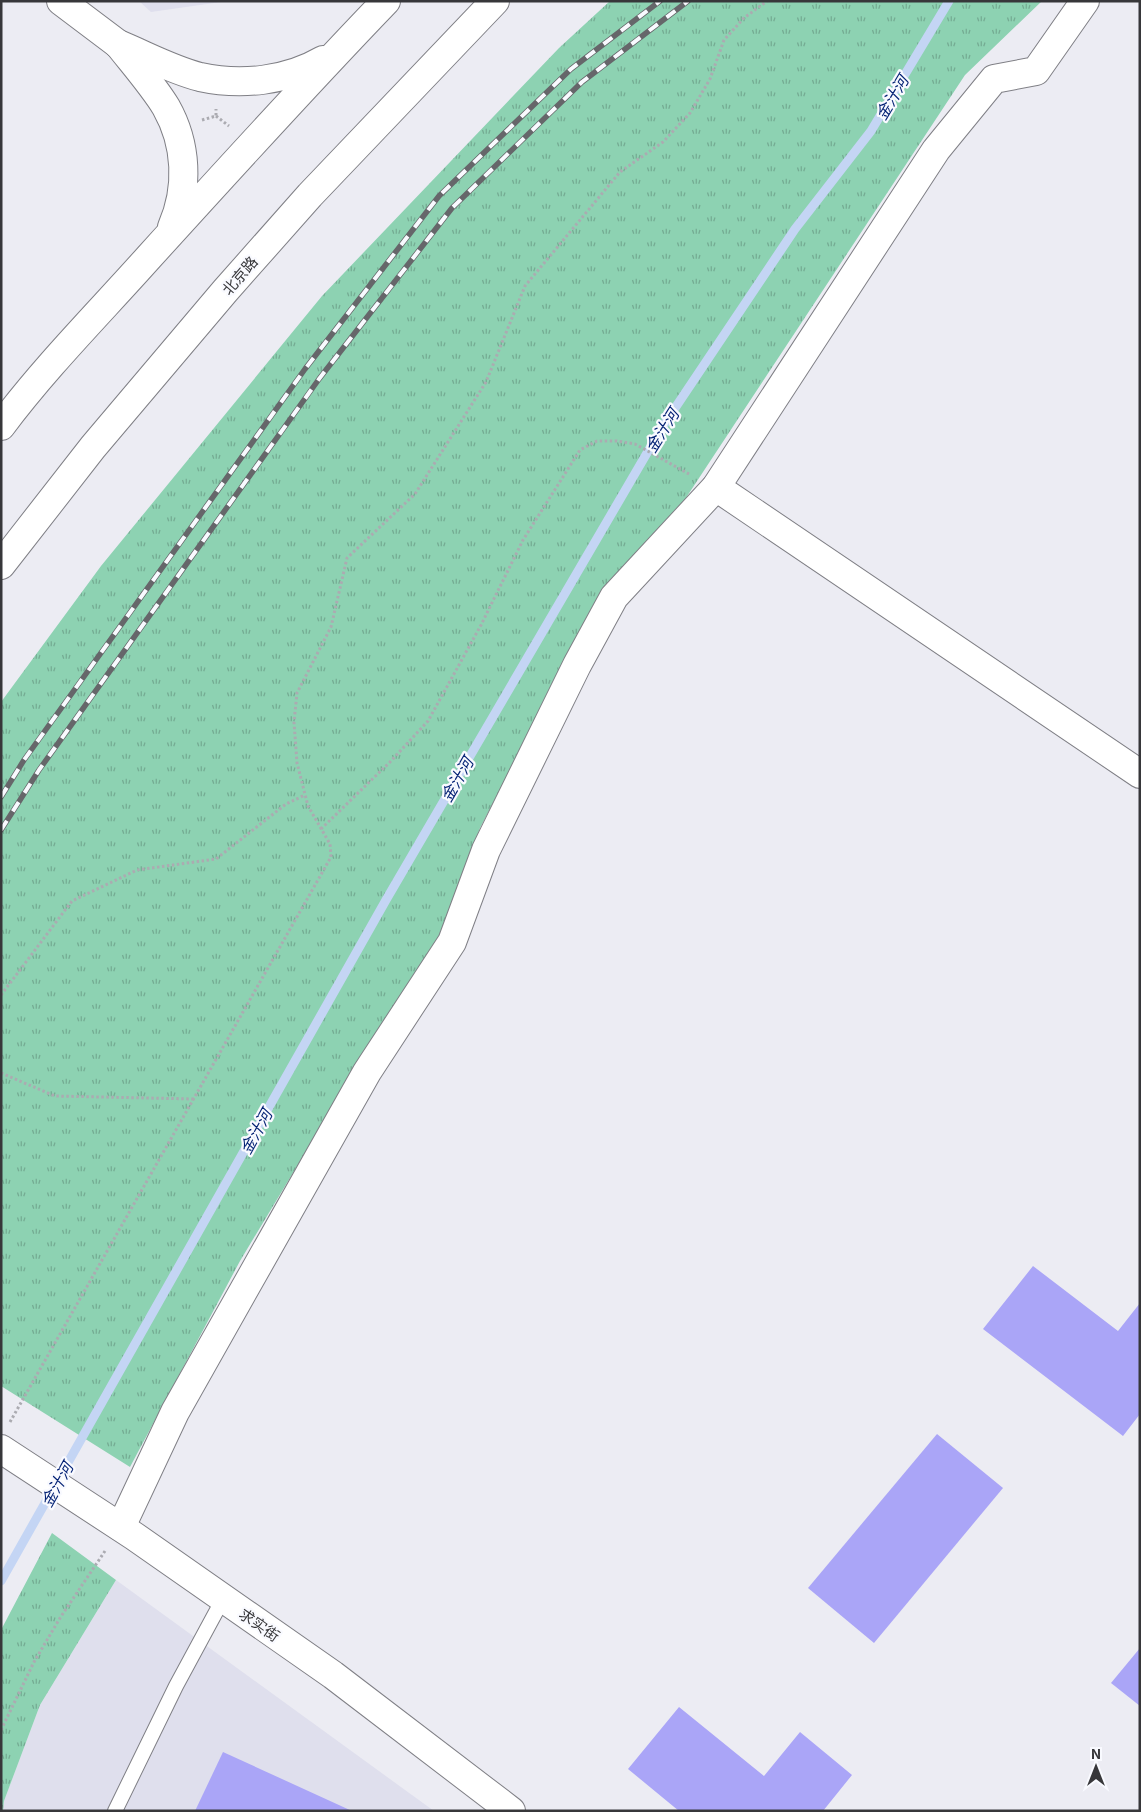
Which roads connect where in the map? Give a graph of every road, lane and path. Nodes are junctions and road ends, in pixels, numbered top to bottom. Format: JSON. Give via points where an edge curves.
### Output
{"nodes":[{"id":1,"x":61,"y":1,"type":"edge"},
{"id":2,"x":386,"y":1,"type":"edge"},
{"id":3,"x":495,"y":1,"type":"edge"},
{"id":4,"x":767,"y":1,"type":"edge"},
{"id":5,"x":1085,"y":1,"type":"edge"},
{"id":6,"x":118,"y":44,"type":"junction"},
{"id":7,"x":337,"y":51,"type":"junction"},
{"id":8,"x":216,"y":108,"type":"dead end"},
{"id":9,"x":216,"y":116,"type":"junction"},
{"id":10,"x":200,"y":121,"type":"dead end"},
{"id":11,"x":229,"y":126,"type":"dead end"},
{"id":12,"x":168,"y":236,"type":"junction"},
{"id":13,"x":1,"y":426,"type":"edge"},
{"id":14,"x":692,"y":476,"type":"dead end"},
{"id":15,"x":716,"y":487,"type":"junction"},
{"id":16,"x":1,"y":565,"type":"edge"},
{"id":17,"x":1140,"y":774,"type":"edge"},
{"id":18,"x":306,"y":796,"type":"junction"},
{"id":19,"x":321,"y":829,"type":"junction"},
{"id":20,"x":1,"y":995,"type":"edge"},
{"id":21,"x":1,"y":1073,"type":"edge"},
{"id":22,"x":194,"y":1099,"type":"junction"},
{"id":23,"x":7,"y":1445,"type":"edge"},
{"id":24,"x":121,"y":1527,"type":"junction"},
{"id":25,"x":224,"y":1599,"type":"junction"},
{"id":26,"x":1,"y":1730,"type":"edge"},
{"id":27,"x":115,"y":1811,"type":"edge"},
{"id":28,"x":511,"y":1811,"type":"edge"}],
"edges":[{"from":1,"to":6,"type":"street"},
{"from":2,"to":7,"type":"street"},
{"from":3,"to":16,"type":"street","name":"北京路","via":[[310,195],[225,291],[93,447]]},
{"from":4,"to":18,"type":"path","via":[[744,18],[724,40],[710,78],[690,113],[663,142],[620,172],[524,286],[486,382],[415,494],[347,558],[331,626],[297,693],[294,730],[297,763]]},
{"from":5,"to":15,"type":"street","via":[[1036,71],[994,78],[936,150]]},
{"from":6,"to":7,"type":"street","via":[[199,77],[250,82],[295,73]]},
{"from":6,"to":12,"type":"street","via":[[166,106],[181,146],[182,192]]},
{"from":7,"to":12,"type":"street"},
{"from":8,"to":9,"type":"path"},
{"from":9,"to":10,"type":"path"},
{"from":9,"to":11,"type":"path"},
{"from":12,"to":13,"type":"street","via":[[26,393]]},
{"from":14,"to":19,"type":"path","via":[[635,444],[597,441],[580,450],[523,540],[428,721]]},
{"from":15,"to":17,"type":"street"},
{"from":15,"to":24,"type":"street","via":[[614,597],[576,665],[486,850],[452,942],[367,1072],[179,1403]]},
{"from":18,"to":19,"type":"path"},
{"from":18,"to":20,"type":"path","via":[[286,804],[216,859],[137,870],[72,900]]},
{"from":19,"to":22,"type":"path","via":[[330,844],[331,857]]},
{"from":21,"to":22,"type":"path","via":[[55,1096]]},
{"from":22,"to":23,"type":"path"},
{"from":23,"to":24,"type":"street","name":"求实街"},
{"from":24,"to":25,"type":"street","name":"求实街"},
{"from":24,"to":26,"type":"path","via":[[60,1618]]},
{"from":25,"to":27,"type":"lane","via":[[176,1686]]},
{"from":25,"to":28,"type":"street","name":"求实街","via":[[333,1675]]}]}
